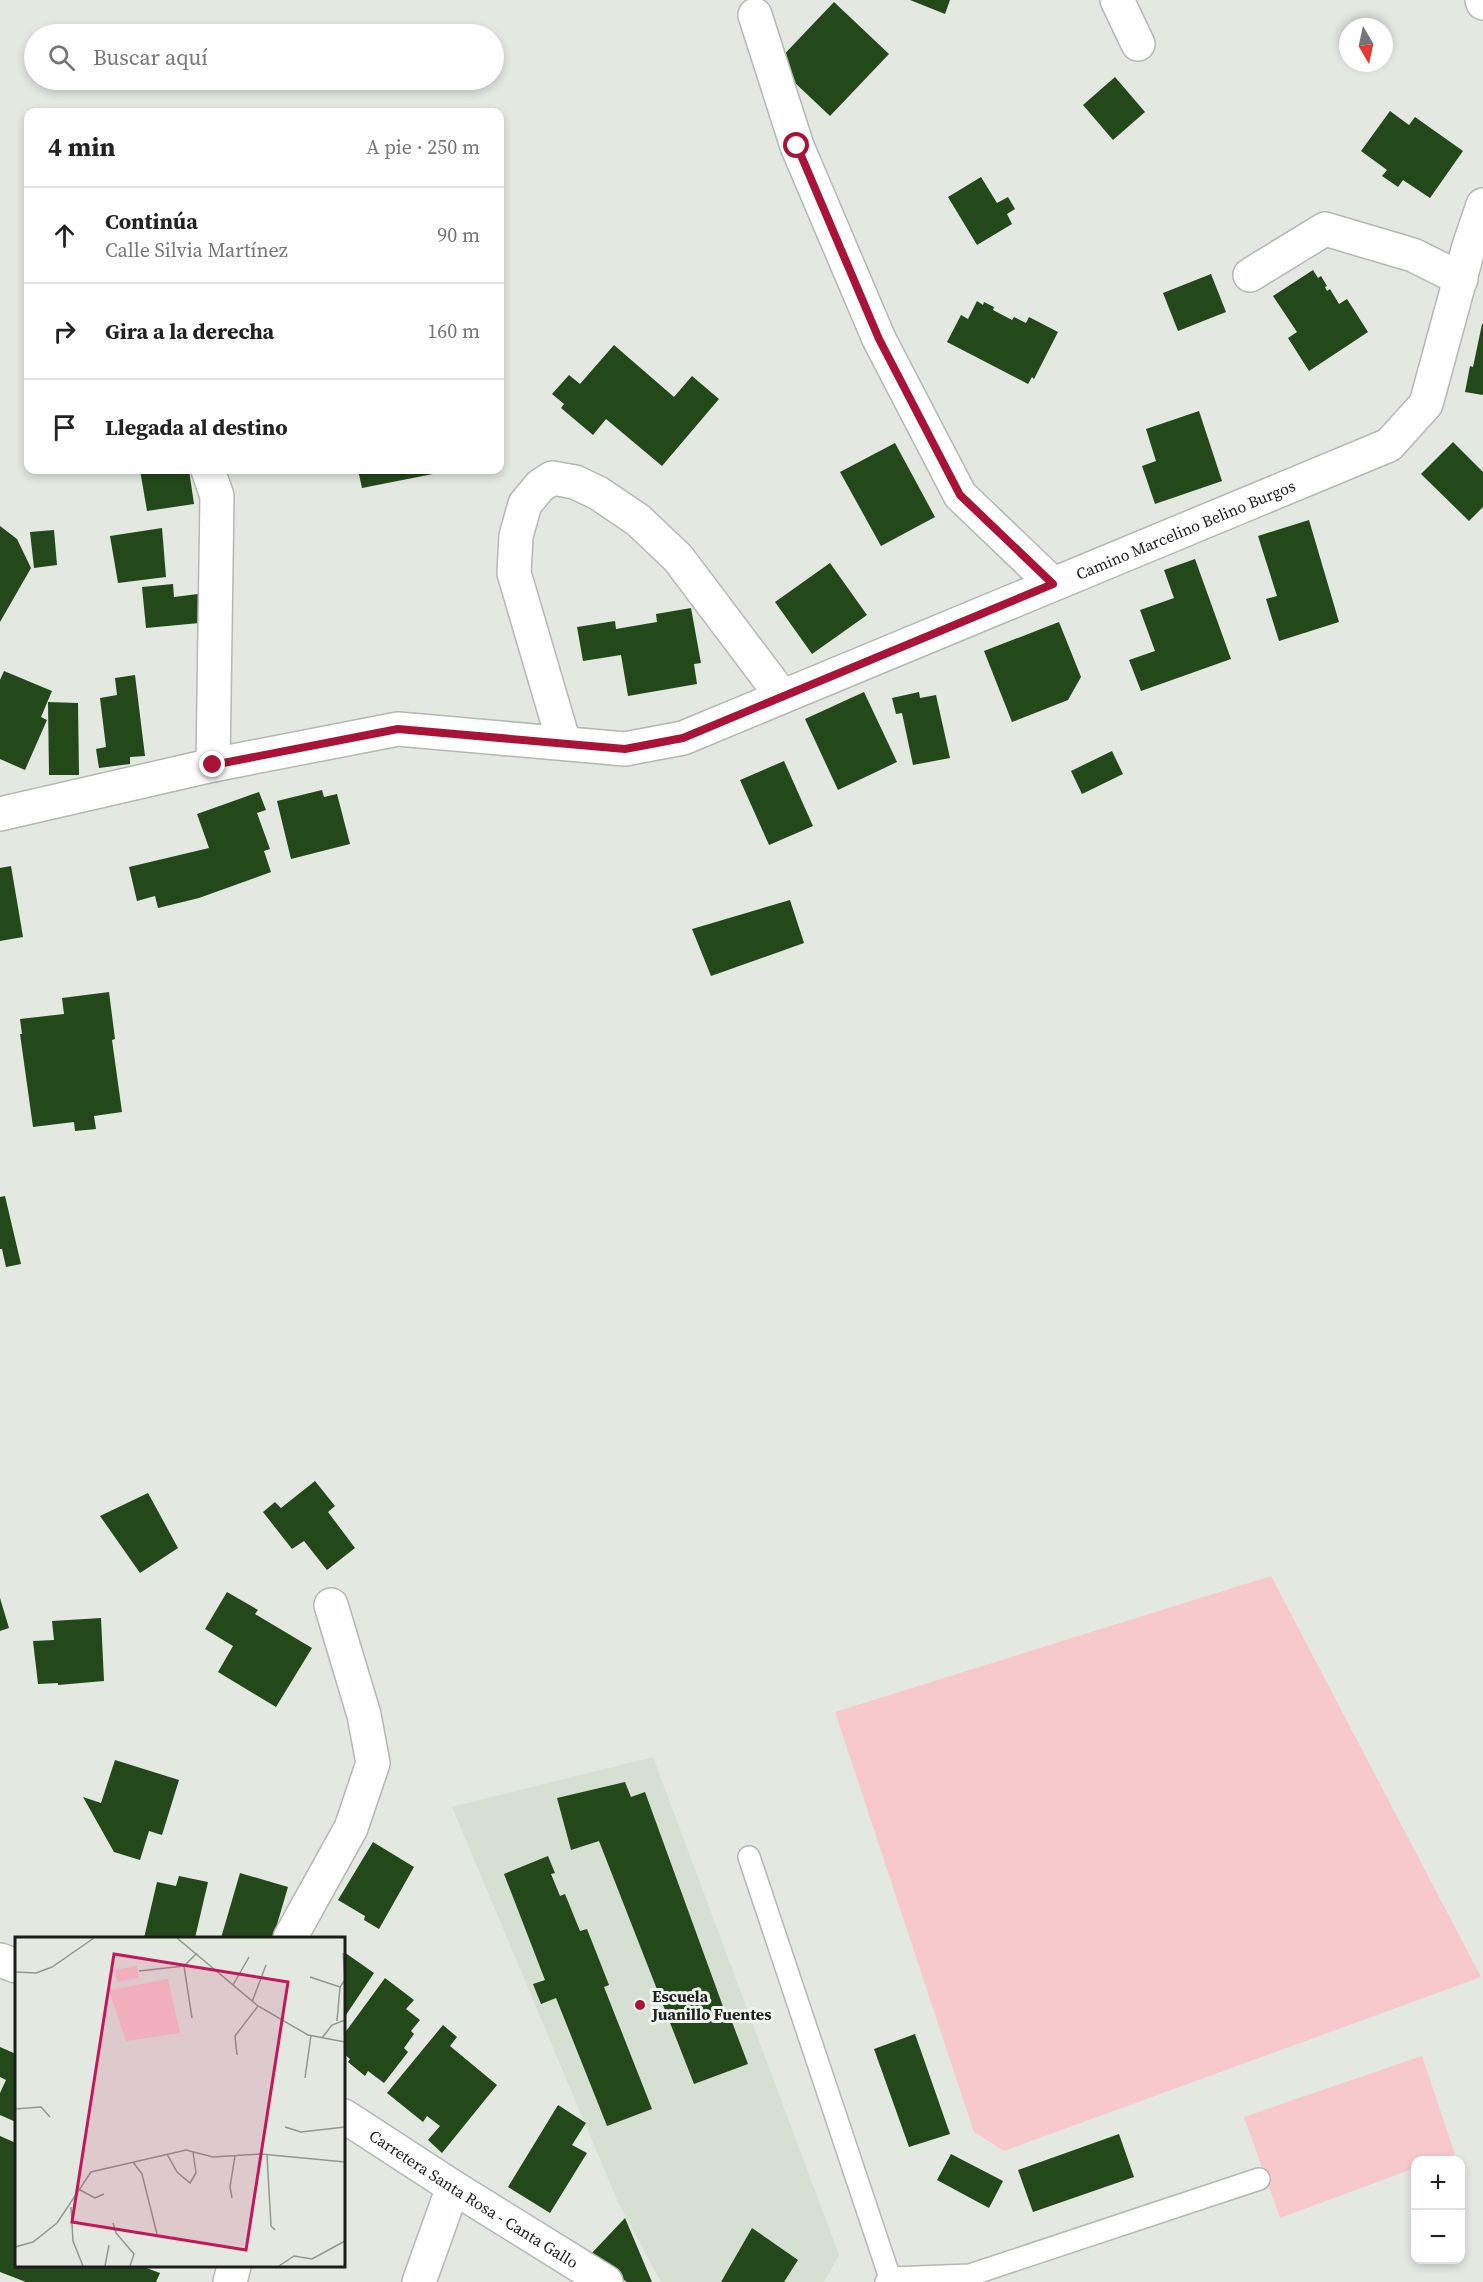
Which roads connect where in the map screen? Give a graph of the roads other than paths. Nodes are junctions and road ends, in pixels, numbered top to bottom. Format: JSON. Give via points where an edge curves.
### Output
{"nodes":[{"id":1,"x":1117,"y":0,"type":"edge"},
{"id":2,"x":755,"y":15,"type":"dead end"},
{"id":3,"x":1138,"y":44,"type":"dead end"},
{"id":4,"x":1483,"y":205,"type":"edge"},
{"id":5,"x":1250,"y":275,"type":"dead end"},
{"id":6,"x":1461,"y":279,"type":"junction"},
{"id":7,"x":209,"y":474,"type":"edge"},
{"id":8,"x":1053,"y":584,"type":"junction"},
{"id":9,"x":782,"y":696,"type":"junction"},
{"id":10,"x":564,"y":743,"type":"junction"},
{"id":11,"x":213,"y":765,"type":"junction"},
{"id":12,"x":0,"y":814,"type":"edge"},
{"id":13,"x":331,"y":1605,"type":"dead end"},
{"id":14,"x":749,"y":1857,"type":"dead end"},
{"id":15,"x":291,"y":1937,"type":"edge"},
{"id":16,"x":0,"y":1960,"type":"edge"},
{"id":17,"x":15,"y":1966,"type":"edge"},
{"id":18,"x":345,"y":2117,"type":"edge"},
{"id":19,"x":1259,"y":2179,"type":"dead end"},
{"id":20,"x":453,"y":2187,"type":"junction"},
{"id":21,"x":234,"y":2267,"type":"edge"},
{"id":22,"x":888,"y":2280,"type":"edge"},
{"id":23,"x":230,"y":2282,"type":"edge"},
{"id":24,"x":419,"y":2282,"type":"edge"},
{"id":25,"x":606,"y":2282,"type":"edge"}],
"edges":[{"from":1,"to":3,"type":"street"},
{"from":2,"to":8,"type":"street","via":[[797,146],[870,317],[960,495]]},
{"from":4,"to":6,"type":"street","name":"Camino Marcelino Belino Burgos"},
{"from":5,"to":6,"type":"street","via":[[1325,229],[1413,255]]},
{"from":6,"to":8,"type":"street","name":"Camino Marcelino Belino Burgos","via":[[1426,404],[1389,445]]},
{"from":7,"to":11,"type":"street","via":[[217,496]]},
{"from":8,"to":9,"type":"street","name":"Camino Marcelino Belino Burgos"},
{"from":9,"to":10,"type":"street","name":"Camino Marcelino Belino Burgos","via":[[683,738],[625,749]]},
{"from":9,"to":10,"type":"street","via":[[678,558],[638,520],[598,493],[575,482],[552,478],[525,504],[516,536],[514,573]]},
{"from":10,"to":11,"type":"street","name":"Camino Marcelino Belino Burgos","via":[[398,729]]},
{"from":11,"to":12,"type":"street","name":"Camino Marcelino Belino Burgos"},
{"from":13,"to":15,"type":"street","via":[[364,1715],[373,1763],[351,1828]]},
{"from":14,"to":22,"type":"lane"},
{"from":16,"to":17,"type":"street"},
{"from":18,"to":20,"type":"street","name":"Carretera Santa Rosa - Canta Gallo"},
{"from":19,"to":22,"type":"lane","via":[[970,2275]]},
{"from":20,"to":24,"type":"street"},
{"from":20,"to":25,"type":"street","name":"Carretera Santa Rosa - Canta Gallo"},
{"from":21,"to":23,"type":"street"}]}
